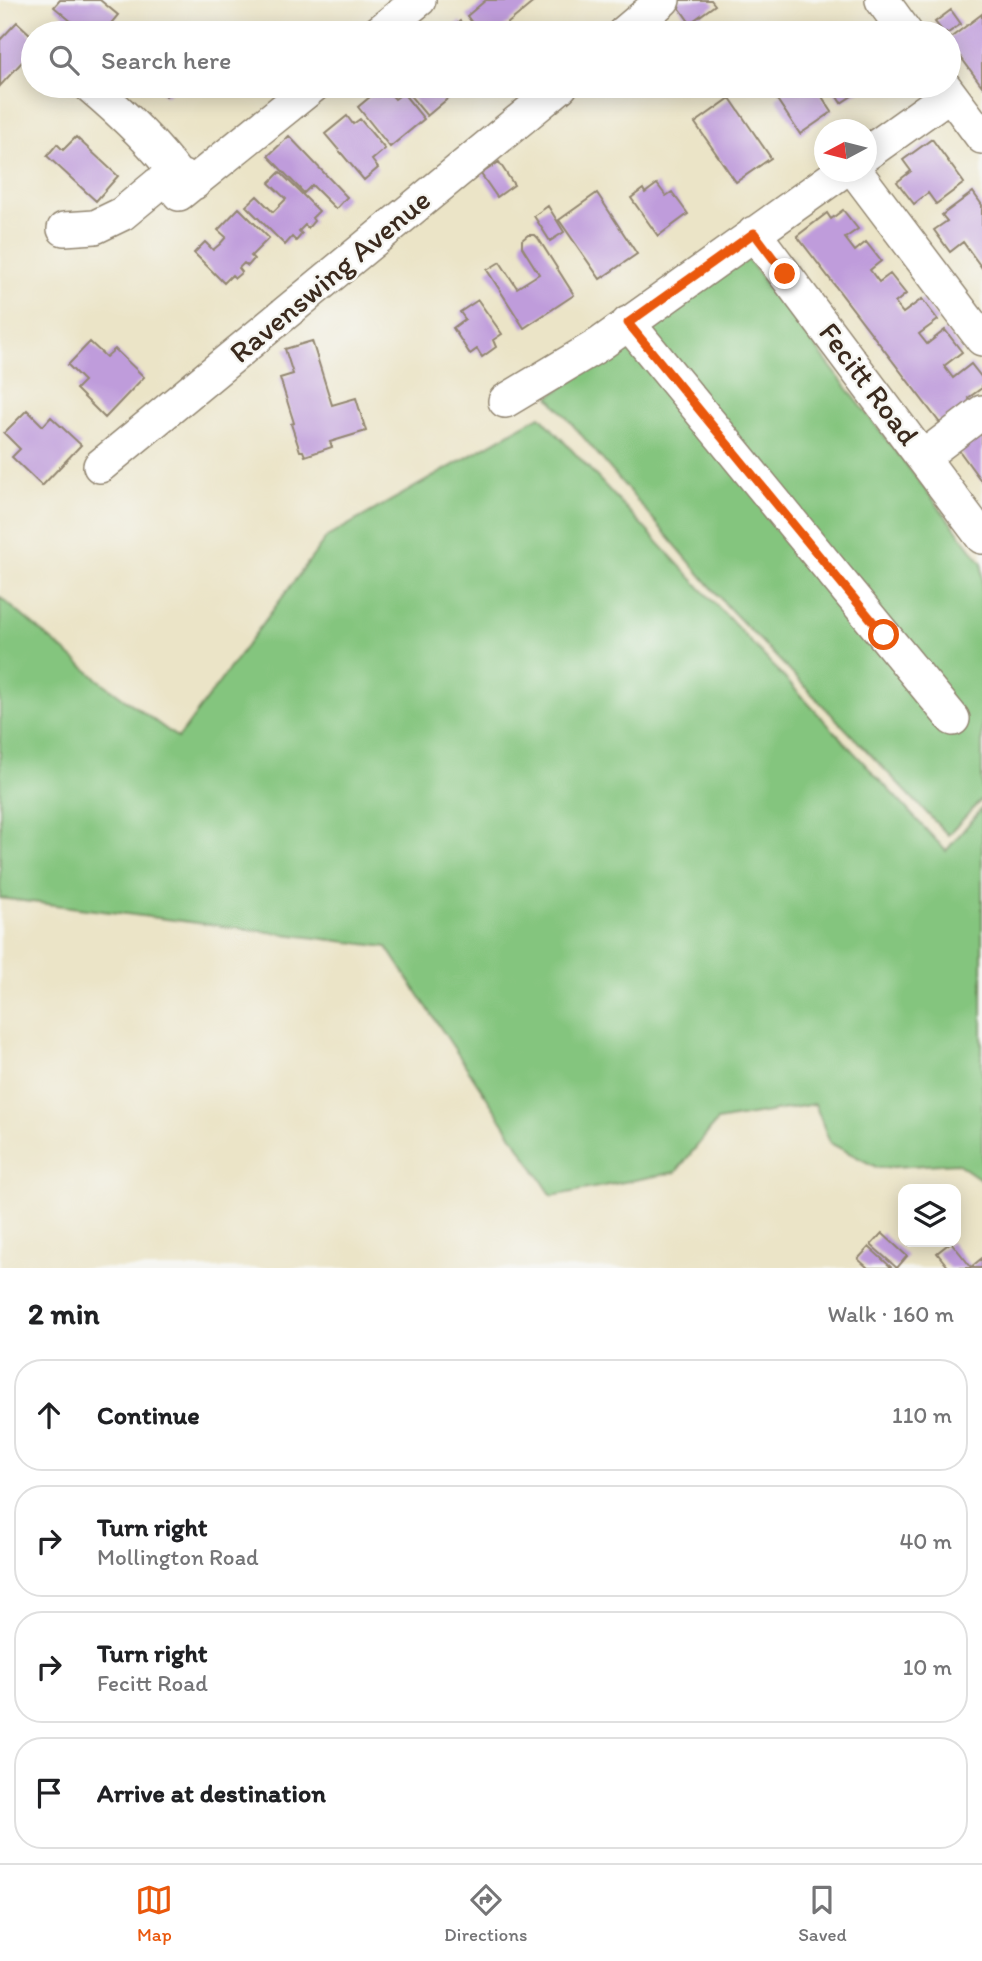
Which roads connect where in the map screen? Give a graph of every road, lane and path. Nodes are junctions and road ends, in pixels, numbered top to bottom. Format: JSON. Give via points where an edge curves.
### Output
{"nodes":[{"id":1,"x":419,"y":0,"type":"edge"},
{"id":2,"x":663,"y":0,"type":"edge"},
{"id":3,"x":882,"y":0,"type":"edge"},
{"id":4,"x":393,"y":21,"type":"edge"},
{"id":5,"x":638,"y":21,"type":"edge"},
{"id":6,"x":897,"y":21,"type":"edge"},
{"id":7,"x":104,"y":98,"type":"edge"},
{"id":8,"x":297,"y":98,"type":"edge"},
{"id":9,"x":546,"y":98,"type":"edge"},
{"id":10,"x":937,"y":98,"type":"edge"},
{"id":11,"x":953,"y":98,"type":"edge"},
{"id":12,"x":982,"y":137,"type":"edge"},
{"id":13,"x":877,"y":145,"type":"edge"},
{"id":14,"x":827,"y":182,"type":"edge"},
{"id":15,"x":864,"y":182,"type":"edge"},
{"id":16,"x":184,"y":184,"type":"junction"},
{"id":17,"x":64,"y":229,"type":"dead end"},
{"id":18,"x":754,"y":233,"type":"junction"},
{"id":19,"x":628,"y":323,"type":"junction"},
{"id":20,"x":982,"y":339,"type":"edge"},
{"id":21,"x":505,"y":401,"type":"dead end"},
{"id":22,"x":982,"y":412,"type":"edge"},
{"id":23,"x":923,"y":457,"type":"junction"},
{"id":24,"x":100,"y":466,"type":"dead end"},
{"id":25,"x":982,"y":537,"type":"edge"},
{"id":26,"x":953,"y":719,"type":"dead end"}],
"edges":[{"from":1,"to":4,"type":"street"},
{"from":2,"to":5,"type":"street"},
{"from":3,"to":6,"type":"street"},
{"from":7,"to":16,"type":"street"},
{"from":8,"to":16,"type":"street"},
{"from":9,"to":24,"type":"street","name":"Ravenswing Avenue"},
{"from":10,"to":13,"type":"street"},
{"from":11,"to":12,"type":"street"},
{"from":14,"to":18,"type":"street"},
{"from":15,"to":20,"type":"street"},
{"from":16,"to":17,"type":"street","via":[[165,179],[122,214],[95,227]]},
{"from":18,"to":19,"type":"street"},
{"from":18,"to":23,"type":"street","name":"Fecitt Road"},
{"from":19,"to":21,"type":"street"},
{"from":19,"to":26,"type":"street"},
{"from":22,"to":23,"type":"street"},
{"from":23,"to":25,"type":"street","name":"Fecitt Road"}]}
